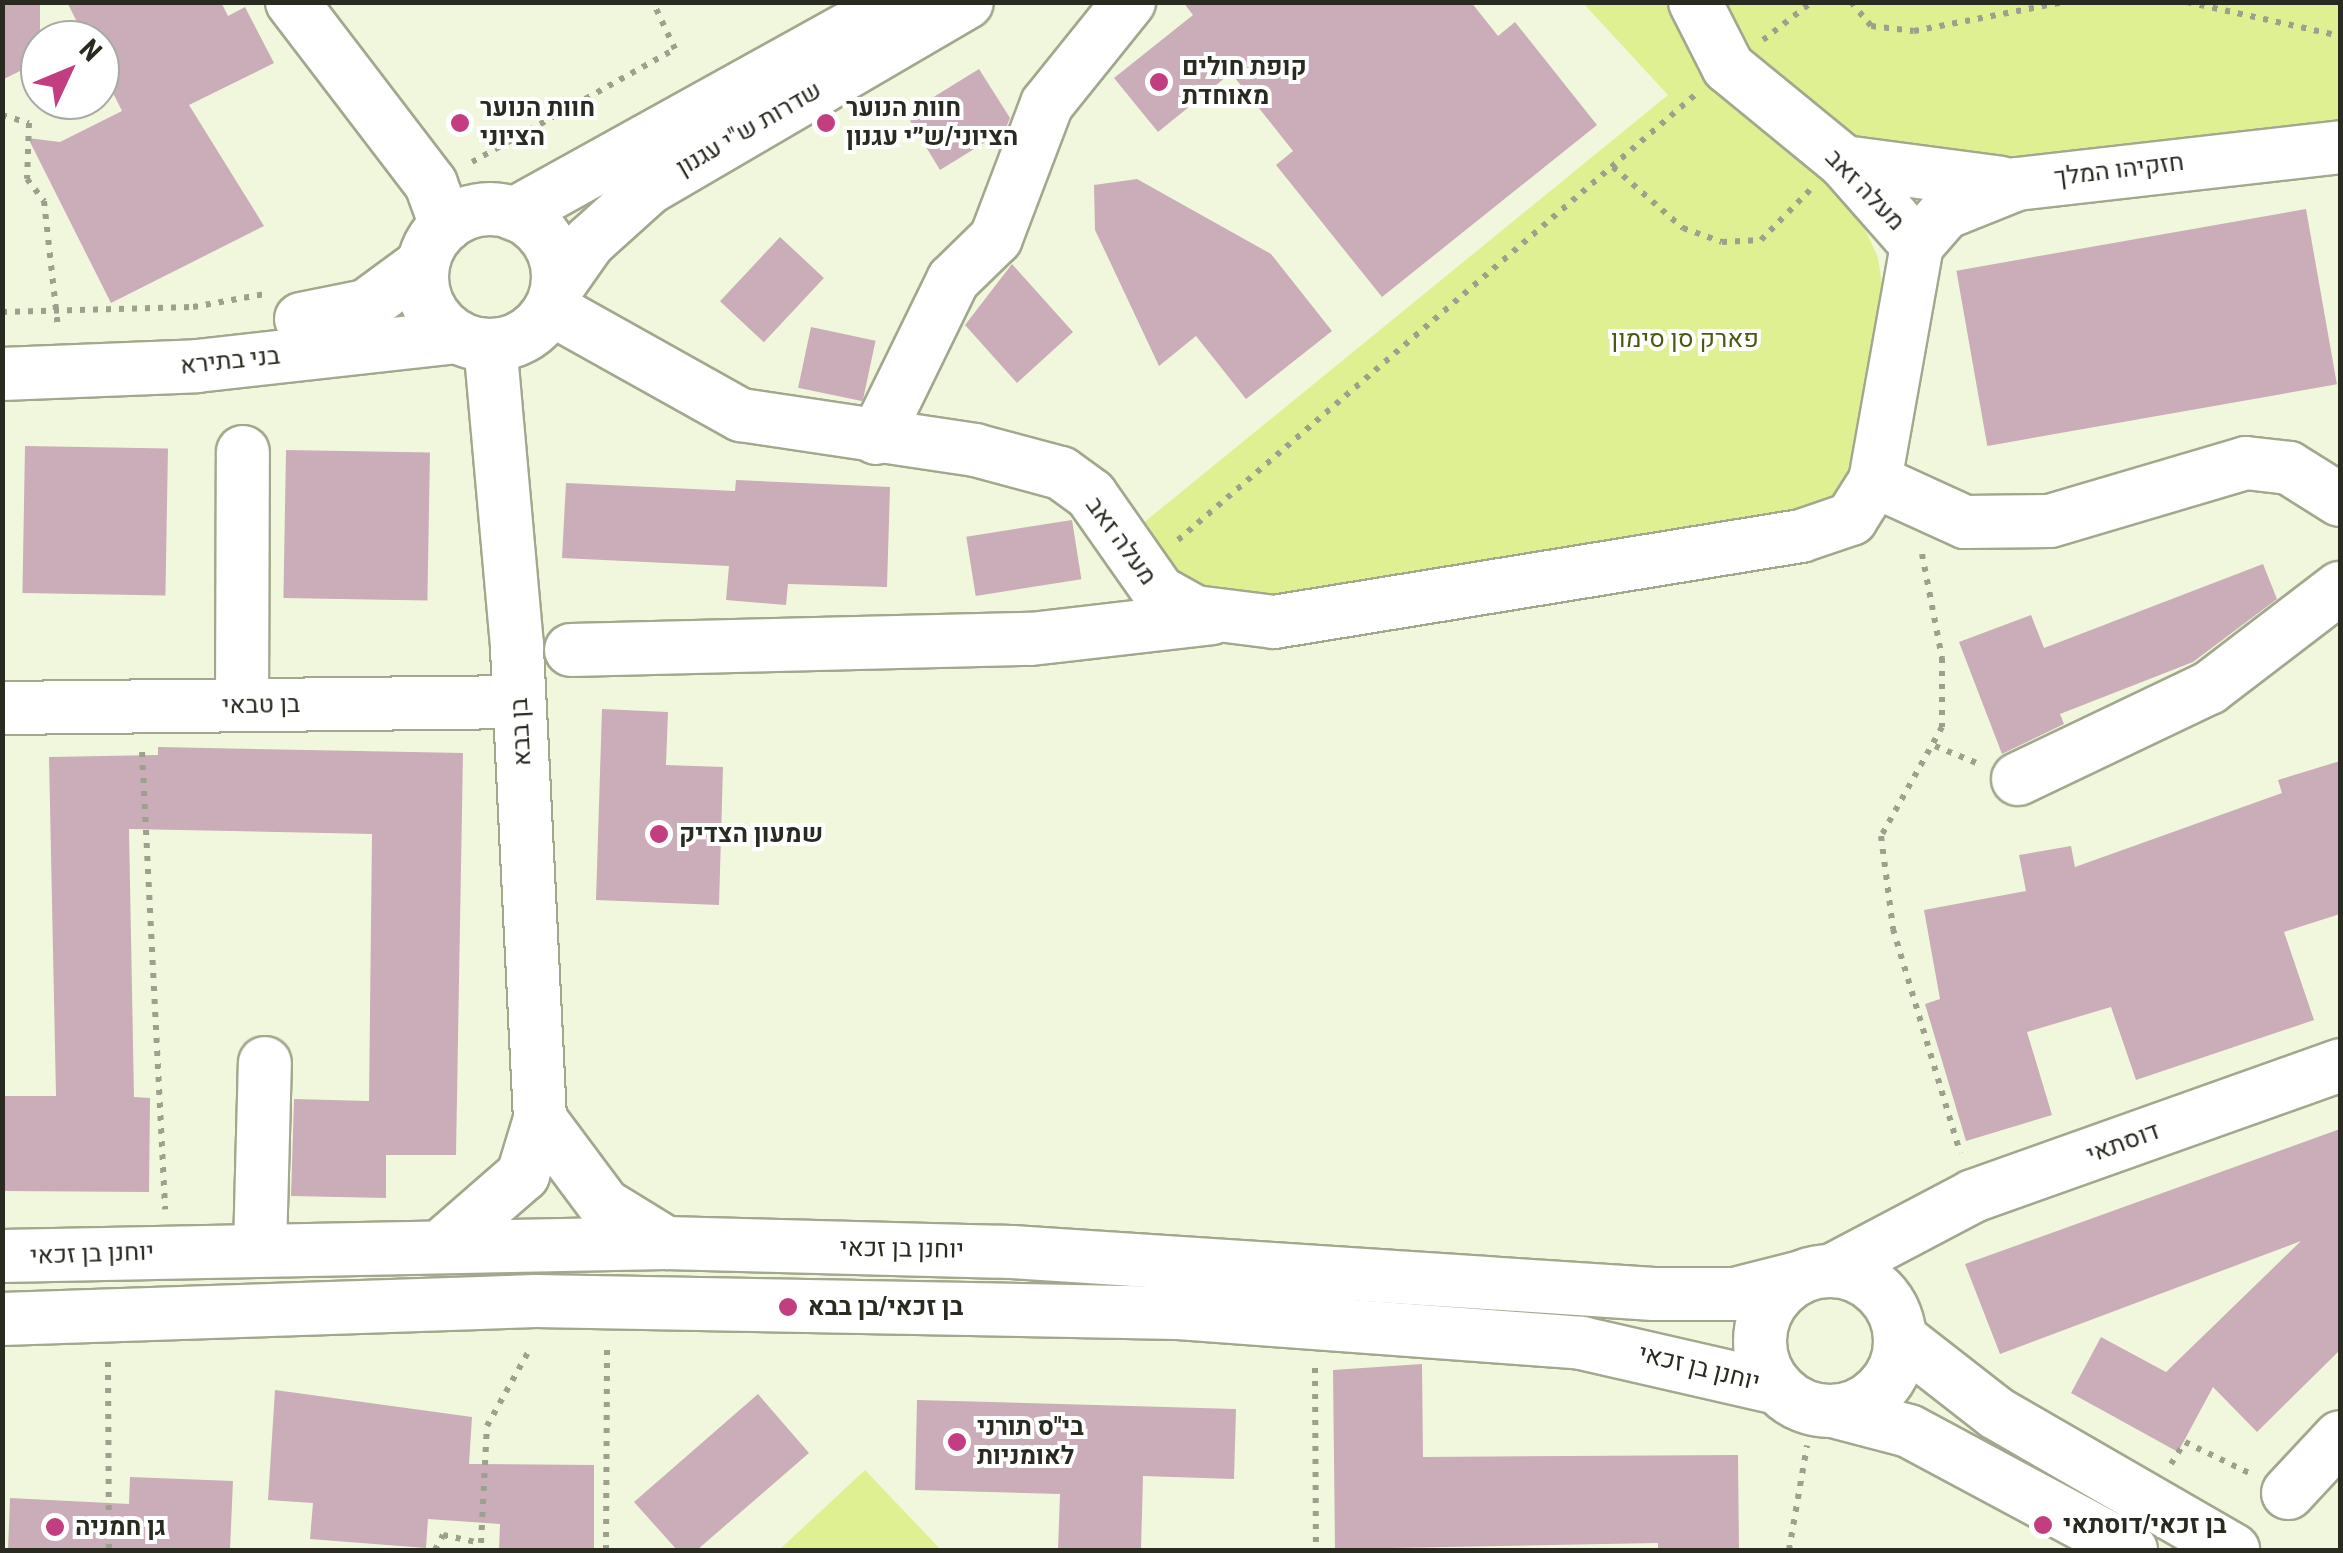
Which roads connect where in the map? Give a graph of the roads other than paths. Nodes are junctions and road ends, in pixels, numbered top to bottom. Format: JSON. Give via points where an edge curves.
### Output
{"nodes":[{"id":1,"x":292,"y":2,"type":"edge"},
{"id":2,"x":896,"y":2,"type":"edge"},
{"id":3,"x":966,"y":2,"type":"edge"},
{"id":4,"x":1129,"y":2,"type":"edge"},
{"id":5,"x":1696,"y":2,"type":"edge"},
{"id":6,"x":2340,"y":148,"type":"edge"},
{"id":7,"x":1832,"y":172,"type":"junction"},
{"id":8,"x":2017,"y":184,"type":"junction"},
{"id":9,"x":514,"y":214,"type":"junction"},
{"id":10,"x":433,"y":224,"type":"junction"},
{"id":11,"x":1917,"y":245,"type":"junction"},
{"id":12,"x":554,"y":298,"type":"junction"},
{"id":13,"x":2,"y":339,"type":"edge"},
{"id":14,"x":473,"y":342,"type":"junction"},
{"id":15,"x":2,"y":374,"type":"edge"},
{"id":16,"x":876,"y":438,"type":"junction"},
{"id":17,"x":243,"y":452,"type":"dead end"},
{"id":18,"x":2336,"y":492,"type":"edge"},
{"id":19,"x":1894,"y":493,"type":"junction"},
{"id":20,"x":2340,"y":588,"type":"edge"},
{"id":21,"x":1218,"y":617,"type":"junction"},
{"id":22,"x":571,"y":650,"type":"dead end"},
{"id":23,"x":519,"y":702,"type":"junction"},
{"id":24,"x":242,"y":705,"type":"junction"},
{"id":25,"x":2,"y":708,"type":"edge"},
{"id":26,"x":2018,"y":779,"type":"dead end"},
{"id":27,"x":264,"y":1063,"type":"dead end"},
{"id":28,"x":2340,"y":1065,"type":"edge"},
{"id":29,"x":540,"y":1118,"type":"junction"},
{"id":30,"x":1914,"y":1235,"type":"junction"},
{"id":31,"x":446,"y":1241,"type":"junction"},
{"id":32,"x":666,"y":1243,"type":"junction"},
{"id":33,"x":260,"y":1249,"type":"junction"},
{"id":34,"x":2,"y":1256,"type":"edge"},
{"id":35,"x":1814,"y":1274,"type":"junction"},
{"id":36,"x":2,"y":1319,"type":"edge"},
{"id":37,"x":1895,"y":1320,"type":"junction"},
{"id":38,"x":1809,"y":1403,"type":"junction"},
{"id":39,"x":2340,"y":1437,"type":"edge"},
{"id":40,"x":2288,"y":1493,"type":"road end"},
{"id":41,"x":2132,"y":1550,"type":"edge"},
{"id":42,"x":2233,"y":1550,"type":"edge"}],
"edges":[{"from":1,"to":10,"type":"street"},
{"from":2,"to":9,"type":"street","name":"שדרות ש\"י עגנון"},
{"from":3,"to":12,"type":"street","name":"שדרות ש\"י עגנון","via":[[649,188],[589,242]]},
{"from":4,"to":16,"type":"street","via":[[1047,104],[996,238],[953,280]]},
{"from":5,"to":7,"type":"street","name":"מעלה זאב","via":[[1728,68]]},
{"from":6,"to":8,"type":"street","name":"חזקיהו המלך"},
{"from":7,"to":8,"type":"street"},
{"from":7,"to":11,"type":"street","name":"מעלה זאב"},
{"from":8,"to":11,"type":"street","name":"חזקיהו המלך","via":[[1945,213]]},
{"from":9,"to":10,"type":"street","via":[[478,210]]},
{"from":9,"to":12,"type":"street","via":[[549,242]]},
{"from":10,"to":13,"type":"street","name":"בני בתירא","via":[[393,292],[330,315]]},
{"from":10,"to":14,"type":"street","via":[[429,308]]},
{"from":11,"to":19,"type":"street","name":"מעלה זאב"},
{"from":12,"to":14,"type":"street","via":[[525,336]]},
{"from":12,"to":16,"type":"street","name":"מעלה זאב","via":[[716,405]]},
{"from":14,"to":15,"type":"street","name":"בני בתירא","via":[[196,366]]},
{"from":14,"to":23,"type":"street","name":"בן בבא"},
{"from":16,"to":21,"type":"street","name":"מעלה זאב","via":[[1061,472],[1091,495],[1159,592]]},
{"from":17,"to":24,"type":"street"},
{"from":18,"to":19,"type":"street","via":[[2290,468],[2246,463],[2050,521],[1966,522]]},
{"from":19,"to":21,"type":"street","name":"מעלה זאב","via":[[1801,536],[1274,622]]},
{"from":20,"to":26,"type":"street","via":[[2209,688]]},
{"from":21,"to":22,"type":"street","via":[[1031,639]]},
{"from":23,"to":24,"type":"street","name":"בן טבאי"},
{"from":23,"to":29,"type":"street","name":"בן בבא"},
{"from":24,"to":25,"type":"street","name":"בן טבאי"},
{"from":27,"to":33,"type":"street"},
{"from":28,"to":30,"type":"street","name":"דוסתאי","via":[[1973,1196]]},
{"from":29,"to":31,"type":"street","name":"בן בבא","via":[[523,1174]]},
{"from":29,"to":32,"type":"street","via":[[604,1205]]},
{"from":30,"to":35,"type":"street","name":"דוסתאי"},
{"from":30,"to":37,"type":"street","name":"דוסתאי","via":[[1890,1279]]},
{"from":31,"to":32,"type":"street","name":"יוחנן בן זכאי"},
{"from":31,"to":33,"type":"street","name":"יוחנן בן זכאי"},
{"from":32,"to":35,"type":"street","name":"יוחנן בן זכאי","via":[[1012,1252],[1654,1294],[1735,1294]]},
{"from":33,"to":34,"type":"street","name":"יוחנן בן זכאי"},
{"from":35,"to":37,"type":"street","via":[[1860,1278]]},
{"from":35,"to":38,"type":"street","via":[[1762,1322],[1760,1345]]},
{"from":36,"to":38,"type":"street","name":"יוחנן בן זכאי","via":[[536,1301],[1314,1322],[1637,1351]]},
{"from":37,"to":38,"type":"street","via":[[1886,1383]]},
{"from":37,"to":42,"type":"street","via":[[1969,1395]]},
{"from":38,"to":41,"type":"street","name":"יוחנן בן זכאי","via":[[1926,1439]]},
{"from":39,"to":40,"type":"street"}]}
